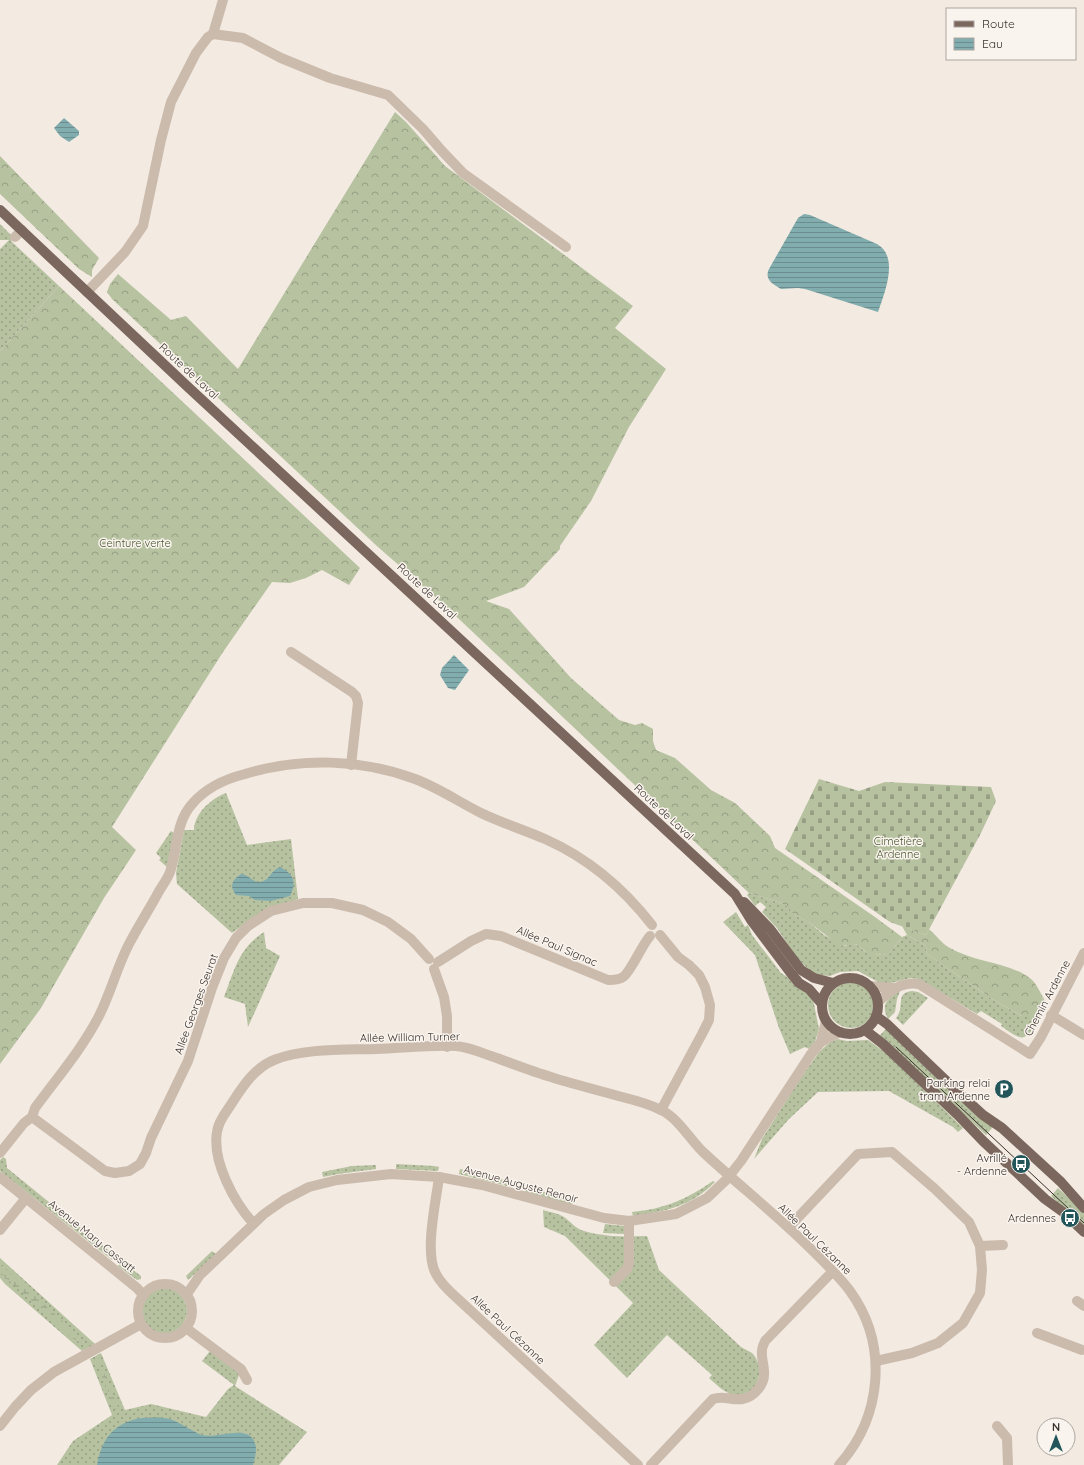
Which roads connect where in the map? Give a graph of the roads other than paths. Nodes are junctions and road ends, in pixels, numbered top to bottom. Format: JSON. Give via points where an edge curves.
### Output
{"nodes":[{"id":1,"x":223,"y":0,"type":"edge"},
{"id":2,"x":213,"y":34,"type":"junction"},
{"id":3,"x":0,"y":210,"type":"edge"},
{"id":4,"x":566,"y":247,"type":"dead end"},
{"id":5,"x":87,"y":292,"type":"junction"},
{"id":6,"x":291,"y":652,"type":"dead end"},
{"id":7,"x":351,"y":765,"type":"junction"},
{"id":8,"x":735,"y":894,"type":"junction"},
{"id":9,"x":655,"y":936,"type":"junction"},
{"id":10,"x":1084,"y":953,"type":"edge"},
{"id":11,"x":434,"y":963,"type":"junction"},
{"id":12,"x":833,"y":983,"type":"junction"},
{"id":13,"x":870,"y":986,"type":"junction"},
{"id":14,"x":894,"y":988,"type":"junction"},
{"id":15,"x":878,"y":1002,"type":"junction"},
{"id":16,"x":822,"y":1004,"type":"junction"},
{"id":17,"x":1051,"y":1015,"type":"junction"},
{"id":18,"x":876,"y":1016,"type":"junction"},
{"id":19,"x":826,"y":1021,"type":"junction"},
{"id":20,"x":866,"y":1030,"type":"junction"},
{"id":21,"x":840,"y":1032,"type":"junction"},
{"id":22,"x":1084,"y":1035,"type":"edge"},
{"id":23,"x":821,"y":1042,"type":"junction"},
{"id":24,"x":447,"y":1047,"type":"junction"},
{"id":25,"x":661,"y":1110,"type":"junction"},
{"id":26,"x":32,"y":1117,"type":"junction"},
{"id":27,"x":0,"y":1153,"type":"edge"},
{"id":28,"x":729,"y":1176,"type":"junction"},
{"id":29,"x":0,"y":1177,"type":"edge"},
{"id":30,"x":439,"y":1177,"type":"junction"},
{"id":31,"x":26,"y":1198,"type":"junction"},
{"id":32,"x":1084,"y":1208,"type":"edge"},
{"id":33,"x":629,"y":1221,"type":"junction"},
{"id":34,"x":253,"y":1223,"type":"junction"},
{"id":35,"x":789,"y":1227,"type":"junction"},
{"id":36,"x":0,"y":1230,"type":"edge"},
{"id":37,"x":1084,"y":1232,"type":"edge"},
{"id":38,"x":1003,"y":1245,"type":"dead end"},
{"id":39,"x":980,"y":1246,"type":"junction"},
{"id":40,"x":833,"y":1271,"type":"junction"},
{"id":41,"x":614,"y":1282,"type":"dead end"},
{"id":42,"x":186,"y":1294,"type":"junction"},
{"id":43,"x":142,"y":1295,"type":"junction"},
{"id":44,"x":141,"y":1324,"type":"junction"},
{"id":45,"x":189,"y":1330,"type":"junction"},
{"id":46,"x":1037,"y":1333,"type":"dead end"},
{"id":47,"x":1083,"y":1349,"type":"edge"},
{"id":48,"x":876,"y":1361,"type":"junction"},
{"id":49,"x":247,"y":1380,"type":"dead end"},
{"id":50,"x":0,"y":1426,"type":"edge"},
{"id":51,"x":997,"y":1426,"type":"dead end"},
{"id":52,"x":638,"y":1465,"type":"edge"},
{"id":53,"x":651,"y":1465,"type":"edge"},
{"id":54,"x":839,"y":1465,"type":"edge"},
{"id":55,"x":1008,"y":1465,"type":"edge"}],
"edges":[{"from":1,"to":2,"type":"street"},
{"from":2,"to":4,"type":"street","via":[[243,38],[281,58],[330,78],[388,95],[464,173]]},
{"from":2,"to":5,"type":"street","via":[[196,53],[171,102],[142,226],[125,252]]},
{"from":3,"to":5,"type":"main road","name":"Route de Laval","via":[[18,234]]},
{"from":5,"to":8,"type":"main road","name":"Route de Laval"},
{"from":6,"to":7,"type":"street","via":[[356,696],[358,703]]},
{"from":7,"to":9,"type":"street","via":[[418,780],[482,813],[547,840],[588,863],[629,897],[652,925],[659,927],[661,931]]},
{"from":7,"to":26,"type":"street","via":[[307,763],[261,769],[222,781],[191,804],[178,831],[170,873],[128,946],[103,1007],[87,1037],[35,1108]]},
{"from":8,"to":12,"type":"main road","via":[[770,929],[801,970],[814,978]]},
{"from":8,"to":16,"type":"main road","name":"Route de Laval","via":[[790,972]]},
{"from":9,"to":11,"type":"street","name":"Allée Paul Signac","via":[[645,942],[624,977],[617,980],[608,980],[501,936],[486,934]]},
{"from":9,"to":25,"type":"street","via":[[699,975],[710,1005],[709,1020]]},
{"from":10,"to":17,"type":"street","name":"Chemin Ardenne"},
{"from":11,"to":24,"type":"street","name":"Allée Georges Seurat","via":[[447,1016]]},
{"from":11,"to":26,"type":"street","name":"Allée Georges Seurat","via":[[388,922],[363,910],[332,903],[303,903],[271,911],[248,926],[236,938],[224,958],[188,1061],[140,1164],[129,1171],[104,1171]]},
{"from":12,"to":13,"type":"main road","via":[[852,978],[862,980]]},
{"from":12,"to":16,"type":"main road","via":[[824,994]]},
{"from":13,"to":14,"type":"street"},
{"from":13,"to":15,"type":"main road"},
{"from":14,"to":15,"type":"street"},
{"from":14,"to":17,"type":"street","name":"Chemin Ardenne","via":[[909,983],[924,986],[1030,1054]]},
{"from":15,"to":18,"type":"main road"},
{"from":16,"to":19,"type":"main road"},
{"from":17,"to":22,"type":"street"},
{"from":18,"to":20,"type":"main road"},
{"from":18,"to":32,"type":"main road","via":[[983,1116],[1002,1128],[1061,1182]]},
{"from":19,"to":21,"type":"main road"},
{"from":19,"to":23,"type":"street","name":"Avenue Auguste Renoir"},
{"from":20,"to":21,"type":"main road","via":[[855,1034]]},
{"from":20,"to":37,"type":"main road","via":[[958,1115],[983,1142]]},
{"from":21,"to":23,"type":"street","name":"Avenue Auguste Renoir"},
{"from":23,"to":28,"type":"street","name":"Avenue Auguste Renoir"},
{"from":24,"to":25,"type":"street","name":"Allée William Turner","via":[[456,1046],[482,1053]]},
{"from":24,"to":34,"type":"street","name":"Allée William Turner","via":[[291,1054],[271,1061],[258,1070],[247,1080],[219,1124],[216,1146],[220,1165],[228,1183]]},
{"from":25,"to":28,"type":"street","name":"Allée William Turner"},
{"from":26,"to":27,"type":"street"},
{"from":28,"to":33,"type":"street","name":"Avenue Auguste Renoir","via":[[707,1198],[676,1214]]},
{"from":28,"to":35,"type":"street","name":"Allée Paul Cézanne"},
{"from":29,"to":31,"type":"street","name":"Avenue Mary Cassatt"},
{"from":30,"to":33,"type":"street","name":"Avenue Auguste Renoir","via":[[482,1184],[604,1218]]},
{"from":30,"to":34,"type":"street","name":"Avenue Auguste Renoir","via":[[390,1174],[309,1186],[290,1196]]},
{"from":30,"to":52,"type":"street","name":"Allée Paul Cézanne","via":[[430,1250],[436,1274],[458,1299]]},
{"from":31,"to":36,"type":"street"},
{"from":31,"to":43,"type":"street","name":"Avenue Mary Cassatt","via":[[137,1288]]},
{"from":33,"to":41,"type":"street","via":[[629,1264]]},
{"from":34,"to":42,"type":"street","name":"Avenue Auguste Renoir","via":[[200,1275]]},
{"from":35,"to":39,"type":"street","via":[[858,1154],[892,1152],[969,1222]]},
{"from":35,"to":40,"type":"street","name":"Allée Paul Cézanne"},
{"from":38,"to":39,"type":"street"},
{"from":39,"to":48,"type":"street","via":[[980,1293],[963,1323],[938,1343],[912,1353]]},
{"from":40,"to":48,"type":"street","name":"Allée Paul Cézanne","via":[[850,1290],[862,1310]]},
{"from":40,"to":53,"type":"street","via":[[765,1342],[762,1349],[763,1380],[756,1392],[743,1399],[720,1396],[713,1399]]},
{"from":42,"to":43,"type":"street","via":[[178,1287],[164,1284],[154,1286]]},
{"from":42,"to":45,"type":"street","via":[[192,1310]]},
{"from":43,"to":44,"type":"street","via":[[138,1304]]},
{"from":44,"to":45,"type":"street","via":[[148,1332],[162,1338]]},
{"from":44,"to":50,"type":"street","via":[[54,1372],[31,1390]]},
{"from":45,"to":49,"type":"street","via":[[241,1369]]},
{"from":46,"to":47,"type":"street"},
{"from":48,"to":54,"type":"street","name":"Allée Paul Cézanne","via":[[876,1378],[866,1423],[853,1447]]},
{"from":51,"to":55,"type":"street","via":[[1007,1438]]}]}
